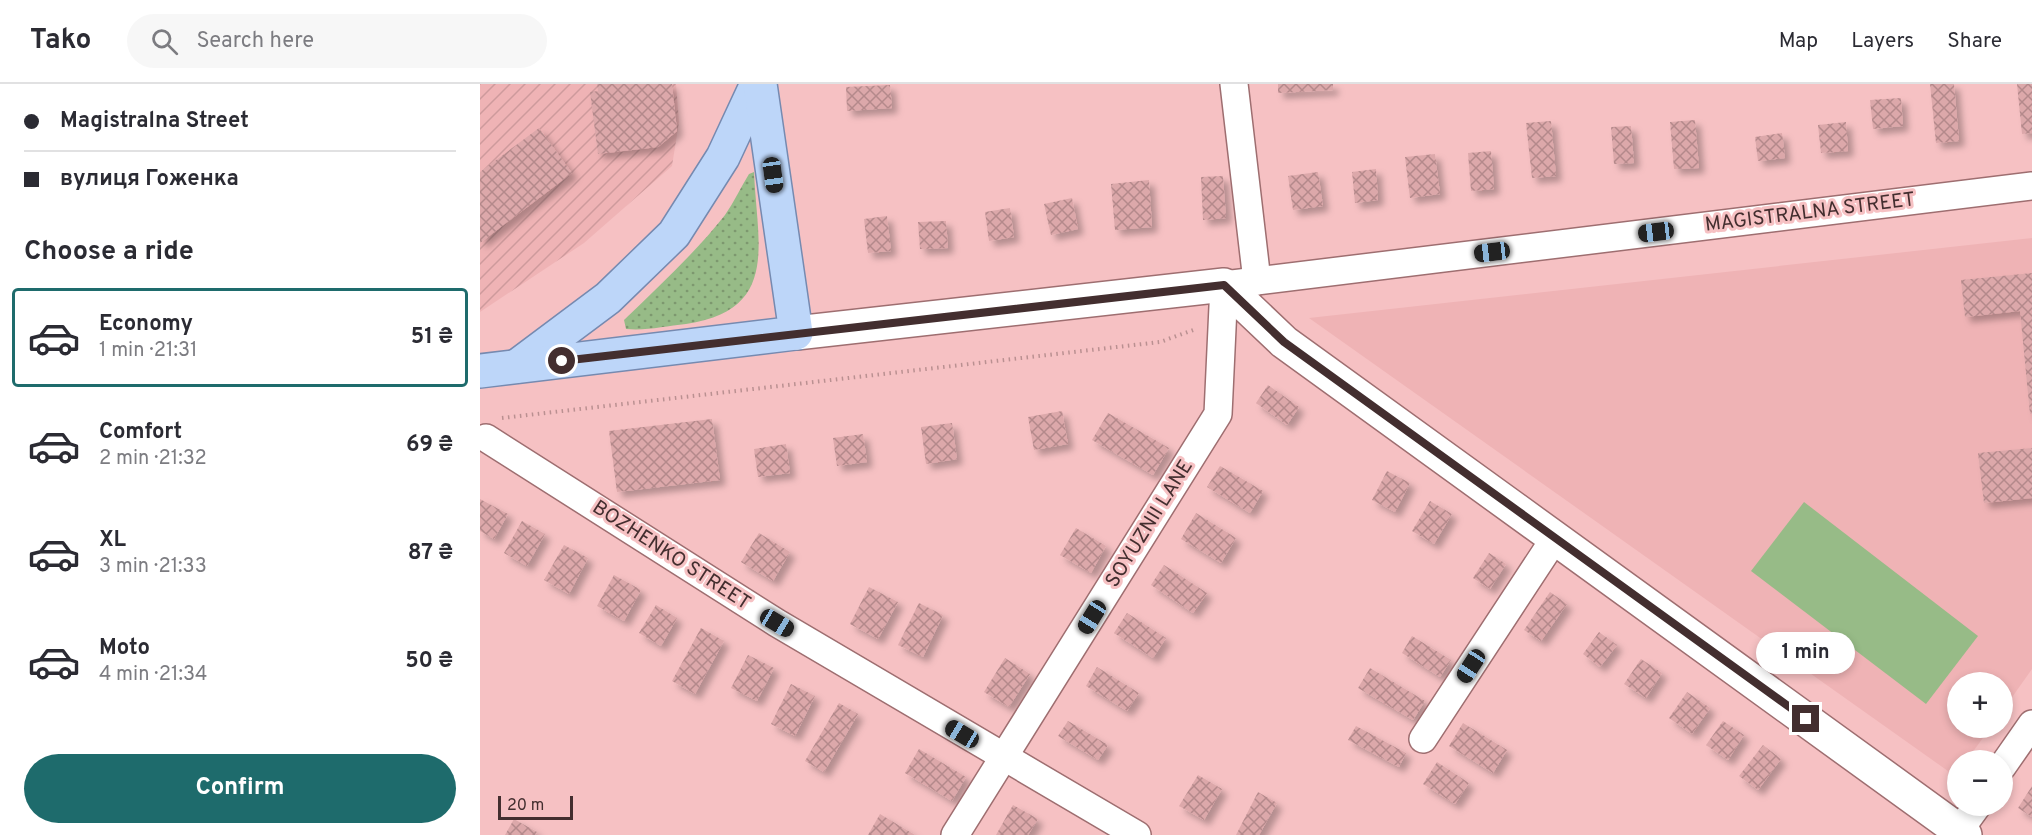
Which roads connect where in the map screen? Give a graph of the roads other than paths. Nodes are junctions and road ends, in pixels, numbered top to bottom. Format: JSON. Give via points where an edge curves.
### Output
{"nodes":[{"id":1,"x":759,"y":84,"type":"edge"},
{"id":2,"x":1234,"y":84,"type":"edge"},
{"id":3,"x":2032,"y":186,"type":"edge"},
{"id":4,"x":1257,"y":281,"type":"junction"},
{"id":5,"x":1224,"y":285,"type":"junction"},
{"id":6,"x":796,"y":333,"type":"junction"},
{"id":7,"x":516,"y":367,"type":"junction"},
{"id":8,"x":480,"y":371,"type":"edge"},
{"id":9,"x":489,"y":428,"type":"road end"},
{"id":10,"x":1556,"y":538,"type":"junction"},
{"id":11,"x":2032,"y":724,"type":"edge"},
{"id":12,"x":1423,"y":739,"type":"dead end"},
{"id":13,"x":2013,"y":751,"type":"edge"},
{"id":14,"x":1003,"y":759,"type":"junction"},
{"id":15,"x":1964,"y":827,"type":"edge"},
{"id":16,"x":955,"y":835,"type":"edge"},
{"id":17,"x":1137,"y":835,"type":"edge"}],
"edges":[{"from":1,"to":6,"type":"main road"},
{"from":1,"to":7,"type":"main road","via":[[723,157],[674,234],[608,298]]},
{"from":2,"to":4,"type":"street"},
{"from":3,"to":4,"type":"street","name":"MAGISTRALNA STREET"},
{"from":4,"to":5,"type":"street","name":"MAGISTRALNA STREET"},
{"from":5,"to":6,"type":"street","name":"MAGISTRALNA STREET"},
{"from":5,"to":10,"type":"street","via":[[1284,342]]},
{"from":5,"to":14,"type":"street","name":"SOYUZNII LANE","via":[[1218,414]]},
{"from":6,"to":7,"type":"main road","name":"MAGISTRALNA STREET"},
{"from":7,"to":8,"type":"main road","name":"MAGISTRALNA STREET"},
{"from":9,"to":14,"type":"street","name":"BOZHENKO STREET","via":[[777,623]]},
{"from":10,"to":12,"type":"street"},
{"from":10,"to":15,"type":"street"},
{"from":11,"to":13,"type":"street"},
{"from":14,"to":16,"type":"street","name":"SOYUZNII LANE"},
{"from":14,"to":17,"type":"street","name":"BOZHENKO STREET"}]}
